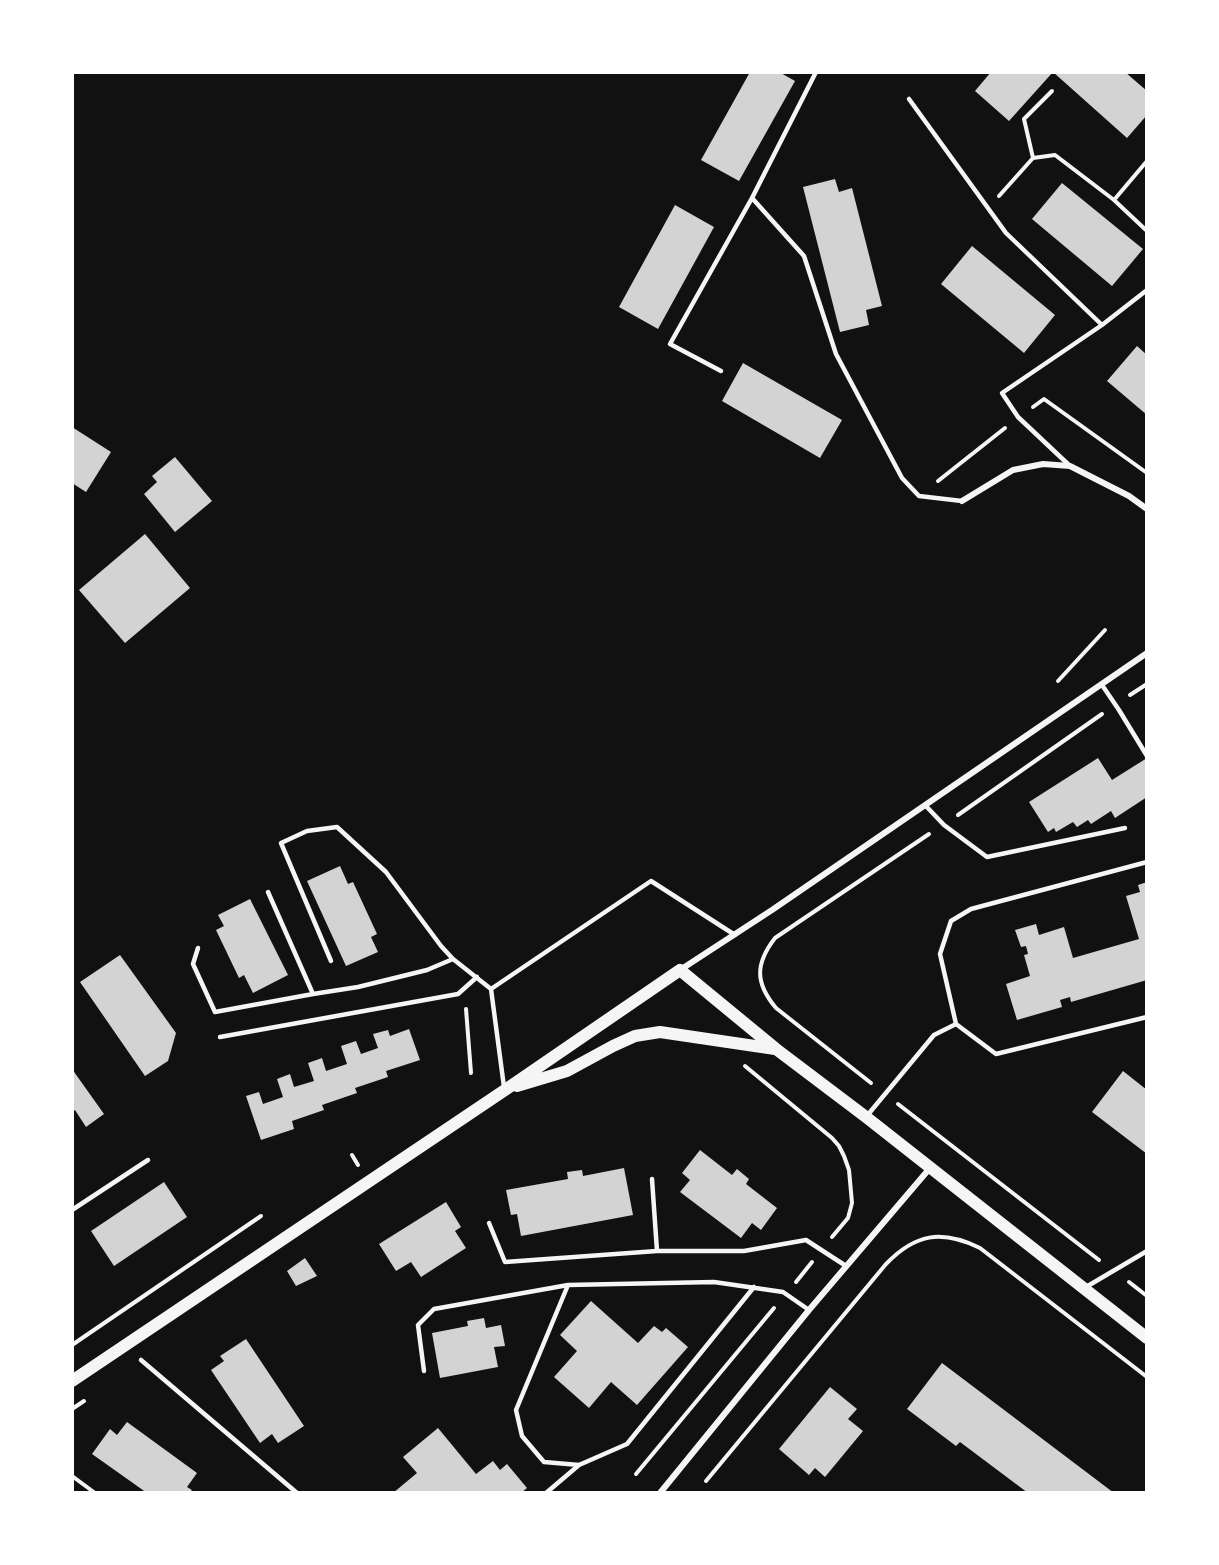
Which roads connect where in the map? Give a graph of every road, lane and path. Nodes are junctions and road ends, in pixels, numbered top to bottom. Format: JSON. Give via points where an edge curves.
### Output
{"nodes":[{"id":1,"x":816,"y":72,"type":"edge"},
{"id":2,"x":1052,"y":91,"type":"dead end"},
{"id":3,"x":909,"y":99,"type":"dead end"},
{"id":4,"x":1033,"y":158,"type":"junction"},
{"id":5,"x":1147,"y":161,"type":"edge"},
{"id":6,"x":752,"y":198,"type":"junction"},
{"id":7,"x":1114,"y":200,"type":"junction"},
{"id":8,"x":989,"y":208,"type":"junction"},
{"id":9,"x":1147,"y":231,"type":"edge"},
{"id":10,"x":1147,"y":291,"type":"edge"},
{"id":11,"x":1102,"y":325,"type":"junction"},
{"id":12,"x":721,"y":371,"type":"dead end"},
{"id":13,"x":1070,"y":466,"type":"junction"},
{"id":14,"x":962,"y":501,"type":"joint"},
{"id":15,"x":1147,"y":509,"type":"edge"},
{"id":16,"x":1105,"y":630,"type":"dead end"},
{"id":17,"x":1147,"y":653,"type":"edge"},
{"id":18,"x":1058,"y":681,"type":"dead end"},
{"id":19,"x":1102,"y":685,"type":"junction"},
{"id":20,"x":1147,"y":756,"type":"edge"},
{"id":21,"x":925,"y":805,"type":"junction"},
{"id":22,"x":1125,"y":828,"type":"dead end"},
{"id":23,"x":1147,"y":862,"type":"edge"},
{"id":24,"x":268,"y":892,"type":"dead end"},
{"id":25,"x":735,"y":935,"type":"junction"},
{"id":26,"x":198,"y":948,"type":"dead end"},
{"id":27,"x":453,"y":959,"type":"junction"},
{"id":28,"x":331,"y":961,"type":"dead end"},
{"id":29,"x":681,"y":970,"type":"junction"},
{"id":30,"x":477,"y":977,"type":"junction"},
{"id":31,"x":464,"y":988,"type":"junction"},
{"id":32,"x":491,"y":989,"type":"junction"},
{"id":33,"x":313,"y":994,"type":"junction"},
{"id":34,"x":1147,"y":1017,"type":"edge"},
{"id":35,"x":956,"y":1024,"type":"junction"},
{"id":36,"x":220,"y":1037,"type":"dead end"},
{"id":37,"x":776,"y":1049,"type":"junction"},
{"id":38,"x":744,"y":1065,"type":"dead end"},
{"id":39,"x":471,"y":1073,"type":"dead end"},
{"id":40,"x":505,"y":1090,"type":"junction"},
{"id":41,"x":866,"y":1117,"type":"junction"},
{"id":42,"x":148,"y":1160,"type":"dead end"},
{"id":43,"x":930,"y":1167,"type":"junction"},
{"id":44,"x":652,"y":1179,"type":"dead end"},
{"id":45,"x":72,"y":1210,"type":"edge"},
{"id":46,"x":261,"y":1216,"type":"dead end"},
{"id":47,"x":489,"y":1223,"type":"dead end"},
{"id":48,"x":821,"y":1250,"type":"junction"},
{"id":49,"x":657,"y":1251,"type":"junction"},
{"id":50,"x":1147,"y":1251,"type":"edge"},
{"id":51,"x":846,"y":1266,"type":"junction"},
{"id":52,"x":568,"y":1284,"type":"junction"},
{"id":53,"x":754,"y":1287,"type":"junction"},
{"id":54,"x":1083,"y":1288,"type":"junction"},
{"id":55,"x":786,"y":1293,"type":"junction"},
{"id":56,"x":809,"y":1310,"type":"junction"},
{"id":57,"x":1147,"y":1338,"type":"edge"},
{"id":58,"x":72,"y":1345,"type":"edge"},
{"id":59,"x":141,"y":1359,"type":"dead end"},
{"id":60,"x":424,"y":1371,"type":"dead end"},
{"id":61,"x":1147,"y":1377,"type":"edge"},
{"id":62,"x":72,"y":1381,"type":"edge"},
{"id":63,"x":89,"y":1397,"type":"dead end"},
{"id":64,"x":72,"y":1409,"type":"edge"},
{"id":65,"x":579,"y":1466,"type":"junction"},
{"id":66,"x":636,"y":1474,"type":"dead end"},
{"id":67,"x":72,"y":1476,"type":"edge"},
{"id":68,"x":706,"y":1481,"type":"dead end"},
{"id":69,"x":95,"y":1493,"type":"edge"},
{"id":70,"x":297,"y":1493,"type":"edge"},
{"id":71,"x":546,"y":1493,"type":"edge"},
{"id":72,"x":660,"y":1493,"type":"edge"}],
"edges":[{"from":1,"to":6,"type":"lane"},
{"from":2,"to":4,"type":"path","via":[[1024,119]]},
{"from":3,"to":8,"type":"lane"},
{"from":4,"to":7,"type":"path","via":[[1055,155]]},
{"from":4,"to":8,"type":"path"},
{"from":5,"to":7,"type":"path"},
{"from":6,"to":12,"type":"lane","via":[[670,344]]},
{"from":6,"to":14,"type":"lane","via":[[804,256],[836,354],[902,477],[919,496]]},
{"from":7,"to":9,"type":"path"},
{"from":8,"to":11,"type":"lane","via":[[1006,233]]},
{"from":10,"to":11,"type":"lane"},
{"from":11,"to":13,"type":"lane","via":[[1002,393],[1018,417]]},
{"from":13,"to":14,"type":"street","via":[[1043,464],[1013,470]]},
{"from":13,"to":15,"type":"street"},
{"from":16,"to":18,"type":"path"},
{"from":17,"to":19,"type":"street"},
{"from":19,"to":20,"type":"lane"},
{"from":19,"to":21,"type":"street"},
{"from":21,"to":22,"type":"lane","via":[[944,825],[987,857]]},
{"from":21,"to":25,"type":"street"},
{"from":23,"to":35,"type":"lane","via":[[971,909],[951,921],[940,954]]},
{"from":24,"to":33,"type":"lane"},
{"from":25,"to":29,"type":"street"},
{"from":25,"to":32,"type":"lane","via":[[651,881]]},
{"from":26,"to":33,"type":"lane","via":[[193,964],[215,1012]]},
{"from":27,"to":28,"type":"lane","via":[[386,873],[337,827],[307,831],[281,843]]},
{"from":27,"to":30,"type":"lane"},
{"from":27,"to":33,"type":"lane","via":[[427,970]]},
{"from":29,"to":37,"type":"main road"},
{"from":29,"to":40,"type":"main road"},
{"from":30,"to":31,"type":"lane"},
{"from":30,"to":32,"type":"lane"},
{"from":31,"to":36,"type":"lane","via":[[458,994]]},
{"from":31,"to":39,"type":"path"},
{"from":32,"to":40,"type":"lane"},
{"from":34,"to":35,"type":"lane","via":[[996,1054]]},
{"from":35,"to":41,"type":"lane","via":[[934,1035]]},
{"from":37,"to":40,"type":"main road","via":[[660,1032],[635,1036],[567,1071]]},
{"from":37,"to":41,"type":"main road"},
{"from":38,"to":48,"type":"path","via":[[832,1138],[844,1156],[852,1203],[848,1218]]},
{"from":40,"to":62,"type":"main road"},
{"from":41,"to":43,"type":"main road"},
{"from":42,"to":45,"type":"lane"},
{"from":43,"to":51,"type":"street"},
{"from":43,"to":54,"type":"main road"},
{"from":44,"to":49,"type":"lane"},
{"from":46,"to":58,"type":"path"},
{"from":47,"to":49,"type":"lane","via":[[505,1262]]},
{"from":48,"to":49,"type":"lane","via":[[806,1240],[744,1251]]},
{"from":48,"to":51,"type":"lane"},
{"from":48,"to":55,"type":"path"},
{"from":50,"to":54,"type":"lane"},
{"from":51,"to":56,"type":"street"},
{"from":52,"to":53,"type":"lane","via":[[714,1282]]},
{"from":52,"to":60,"type":"lane","via":[[434,1309],[418,1325]]},
{"from":52,"to":65,"type":"lane","via":[[516,1410],[522,1436],[544,1462]]},
{"from":53,"to":55,"type":"lane"},
{"from":53,"to":65,"type":"lane","via":[[627,1444]]},
{"from":54,"to":57,"type":"main road"},
{"from":55,"to":56,"type":"lane"},
{"from":55,"to":66,"type":"path"},
{"from":56,"to":72,"type":"street"},
{"from":59,"to":70,"type":"lane"},
{"from":61,"to":68,"type":"path","via":[[980,1248],[964,1240],[928,1237],[898,1251],[886,1264]]},
{"from":63,"to":64,"type":"path"},
{"from":65,"to":71,"type":"lane"},
{"from":67,"to":69,"type":"path"}]}
